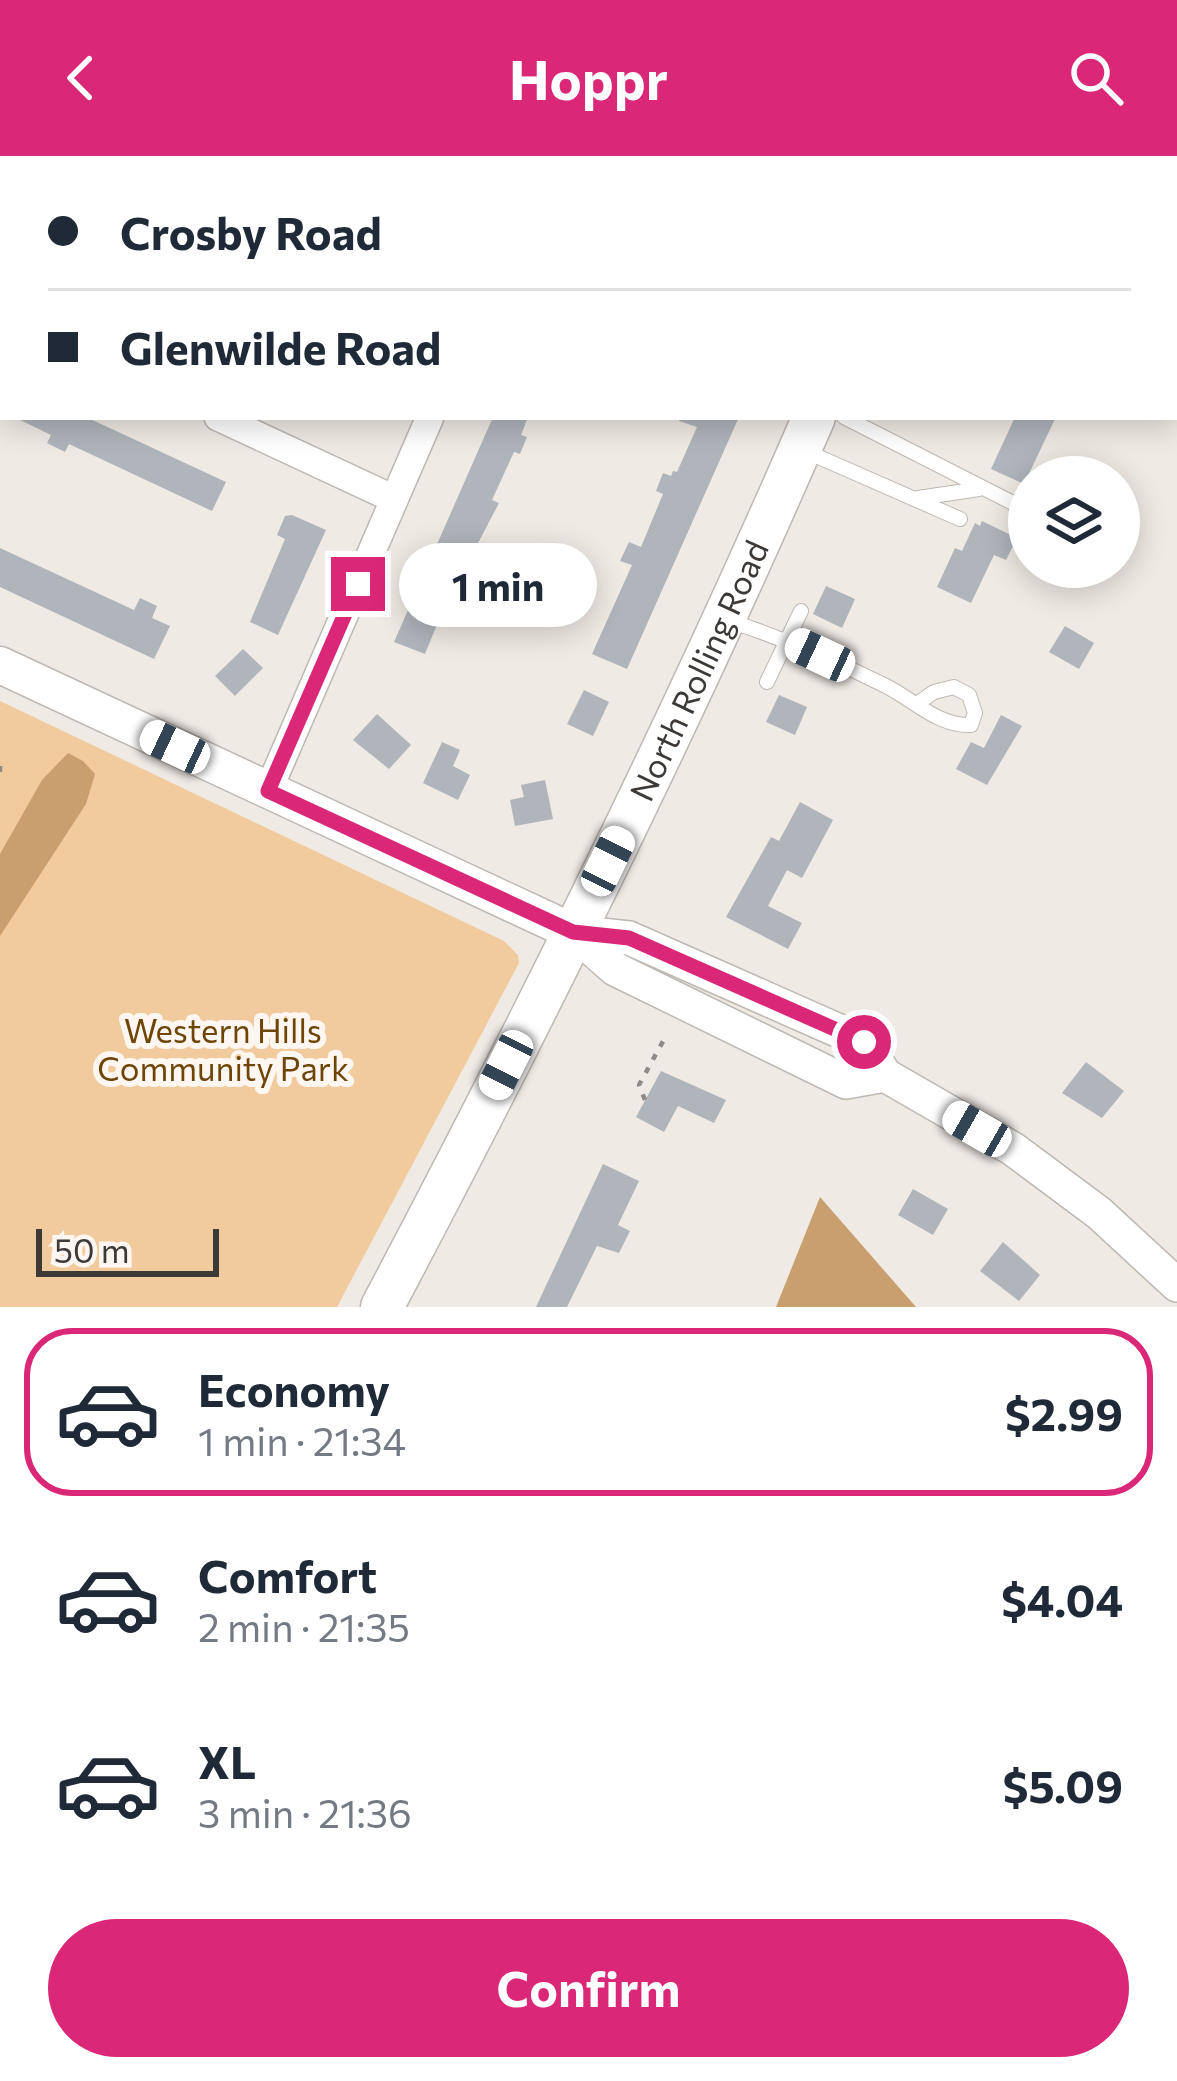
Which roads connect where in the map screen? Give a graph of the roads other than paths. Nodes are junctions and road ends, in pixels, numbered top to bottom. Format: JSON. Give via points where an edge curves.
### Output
{"nodes":[{"id":1,"x":224,"y":420,"type":"edge"},
{"id":2,"x":429,"y":420,"type":"edge"},
{"id":3,"x":850,"y":420,"type":"edge"},
{"id":4,"x":807,"y":433,"type":"edge"},
{"id":5,"x":984,"y":489,"type":"junction"},
{"id":6,"x":1008,"y":498,"type":"edge"},
{"id":7,"x":914,"y":499,"type":"junction"},
{"id":8,"x":394,"y":500,"type":"junction"},
{"id":9,"x":959,"y":519,"type":"dead end"},
{"id":10,"x":801,"y":611,"type":"dead end"},
{"id":11,"x":722,"y":619,"type":"junction"},
{"id":12,"x":787,"y":640,"type":"junction"},
{"id":13,"x":0,"y":665,"type":"edge"},
{"id":14,"x":767,"y":682,"type":"dead end"},
{"id":15,"x":918,"y":703,"type":"dead end"},
{"id":16,"x":268,"y":791,"type":"junction"},
{"id":17,"x":573,"y":932,"type":"junction"},
{"id":18,"x":1177,"y":1285,"type":"edge"},
{"id":19,"x":382,"y":1307,"type":"edge"}],
"edges":[{"from":1,"to":8,"type":"street"},
{"from":2,"to":8,"type":"street"},
{"from":3,"to":5,"type":"lane"},
{"from":4,"to":7,"type":"lane"},
{"from":4,"to":11,"type":"main road","name":"North Rolling Road"},
{"from":5,"to":6,"type":"lane"},
{"from":5,"to":7,"type":"lane"},
{"from":7,"to":9,"type":"lane"},
{"from":8,"to":16,"type":"street"},
{"from":10,"to":12,"type":"lane"},
{"from":11,"to":12,"type":"lane"},
{"from":11,"to":17,"type":"main road","name":"North Rolling Road"},
{"from":12,"to":14,"type":"lane"},
{"from":12,"to":15,"type":"lane"},
{"from":13,"to":16,"type":"main road"},
{"from":16,"to":17,"type":"main road"},
{"from":17,"to":18,"type":"street","via":[[629,938],[864,1042],[885,1075],[1013,1149]]},
{"from":17,"to":19,"type":"main road","name":"North Rolling Road"}]}
